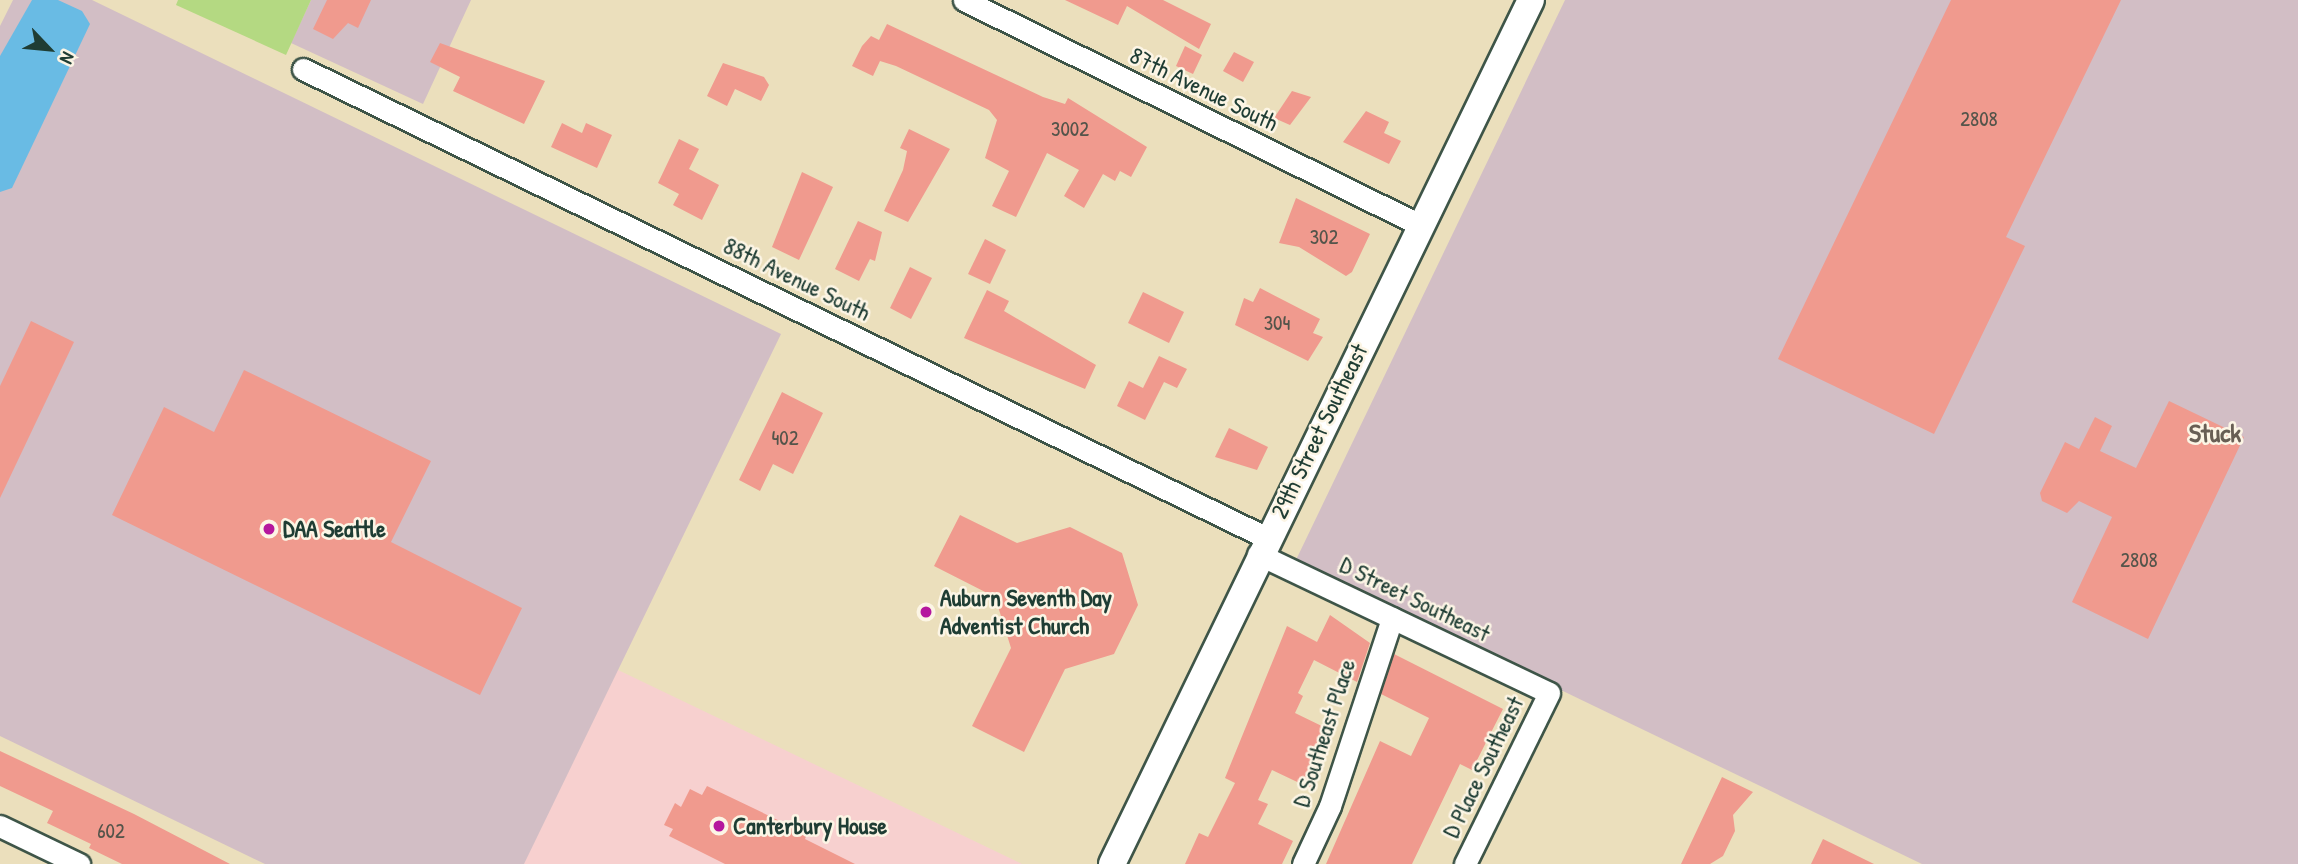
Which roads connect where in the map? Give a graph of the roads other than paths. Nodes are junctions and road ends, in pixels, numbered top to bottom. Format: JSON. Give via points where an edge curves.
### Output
{"nodes":[{"id":1,"x":964,"y":0,"type":"edge"},
{"id":2,"x":1531,"y":0,"type":"edge"},
{"id":3,"x":303,"y":69,"type":"dead end"},
{"id":4,"x":1420,"y":225,"type":"junction"},
{"id":5,"x":1262,"y":546,"type":"junction"},
{"id":6,"x":1392,"y":618,"type":"junction"},
{"id":7,"x":1549,"y":693,"type":"joint"},
{"id":8,"x":0,"y":826,"type":"edge"},
{"id":9,"x":43,"y":856,"type":"edge"},
{"id":10,"x":79,"y":864,"type":"edge"},
{"id":11,"x":1112,"y":864,"type":"edge"},
{"id":12,"x":1303,"y":864,"type":"edge"},
{"id":13,"x":1465,"y":864,"type":"edge"}],
"edges":[{"from":1,"to":4,"type":"street","name":"87th Avenue South"},
{"from":2,"to":4,"type":"street","name":"29th Street Southeast"},
{"from":3,"to":5,"type":"street","name":"88th Avenue South"},
{"from":4,"to":5,"type":"street","name":"29th Street Southeast"},
{"from":5,"to":6,"type":"street","name":"D Street Southeast"},
{"from":5,"to":11,"type":"street","name":"29th Street Southeast"},
{"from":6,"to":7,"type":"street","name":"D Street Southeast"},
{"from":6,"to":12,"type":"street","name":"D Southeast Place","via":[[1330,806]]},
{"from":7,"to":13,"type":"street","name":"D Place Southeast"},
{"from":8,"to":9,"type":"street"},
{"from":9,"to":10,"type":"street"}]}
